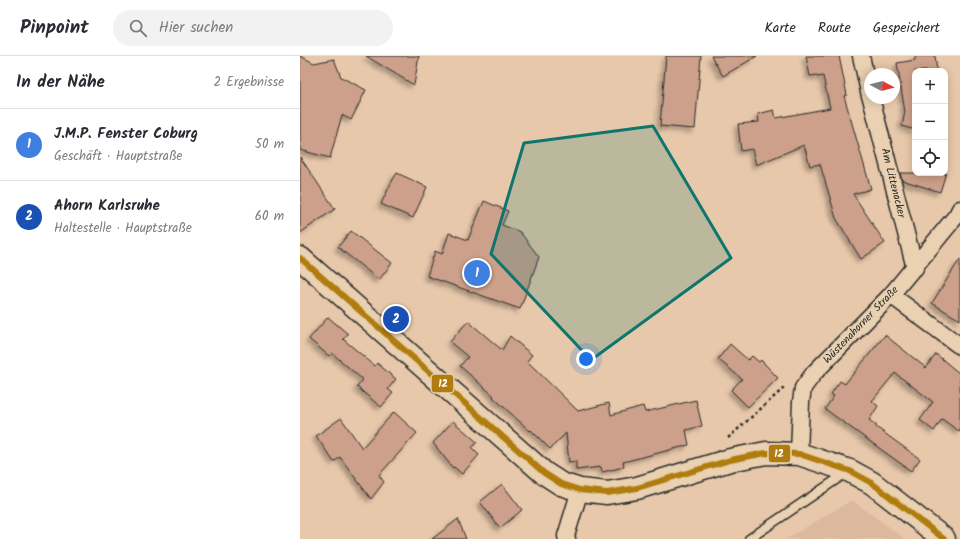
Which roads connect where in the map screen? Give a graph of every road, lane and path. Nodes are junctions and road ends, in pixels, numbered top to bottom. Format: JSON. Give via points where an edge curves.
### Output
{"nodes":[{"id":1,"x":861,"y":56,"type":"edge"},
{"id":2,"x":864,"y":70,"type":"edge"},
{"id":3,"x":872,"y":104,"type":"edge"},
{"id":4,"x":960,"y":209,"type":"edge"},
{"id":5,"x":300,"y":258,"type":"edge"},
{"id":6,"x":914,"y":268,"type":"junction"},
{"id":7,"x":891,"y":295,"type":"junction"},
{"id":8,"x":960,"y":346,"type":"edge"},
{"id":9,"x":785,"y":388,"type":"dead end"},
{"id":10,"x":725,"y":440,"type":"dead end"},
{"id":11,"x":799,"y":454,"type":"junction"},
{"id":12,"x":850,"y":471,"type":"junction"},
{"id":13,"x":580,"y":490,"type":"junction"},
{"id":14,"x":566,"y":538,"type":"edge"},
{"id":15,"x":749,"y":539,"type":"edge"},
{"id":16,"x":944,"y":539,"type":"edge"}],
"edges":[{"from":1,"to":2,"type":"street","name":"Am Littenacker"},
{"from":3,"to":6,"type":"street","name":"Am Littenacker"},
{"from":4,"to":6,"type":"street","name":"Wüstenahorner Straße"},
{"from":5,"to":13,"type":"street","via":[[544,473],[561,484]]},
{"from":6,"to":7,"type":"street","name":"Wüstenahorner Straße"},
{"from":7,"to":8,"type":"street"},
{"from":7,"to":11,"type":"street","name":"Wüstenahorner Straße","via":[[814,373],[803,388]]},
{"from":9,"to":10,"type":"path"},
{"from":11,"to":12,"type":"street"},
{"from":11,"to":13,"type":"street","via":[[766,453],[730,460],[637,488],[607,493]]},
{"from":12,"to":15,"type":"lane"},
{"from":12,"to":16,"type":"street","via":[[872,483]]},
{"from":13,"to":14,"type":"street"}]}
